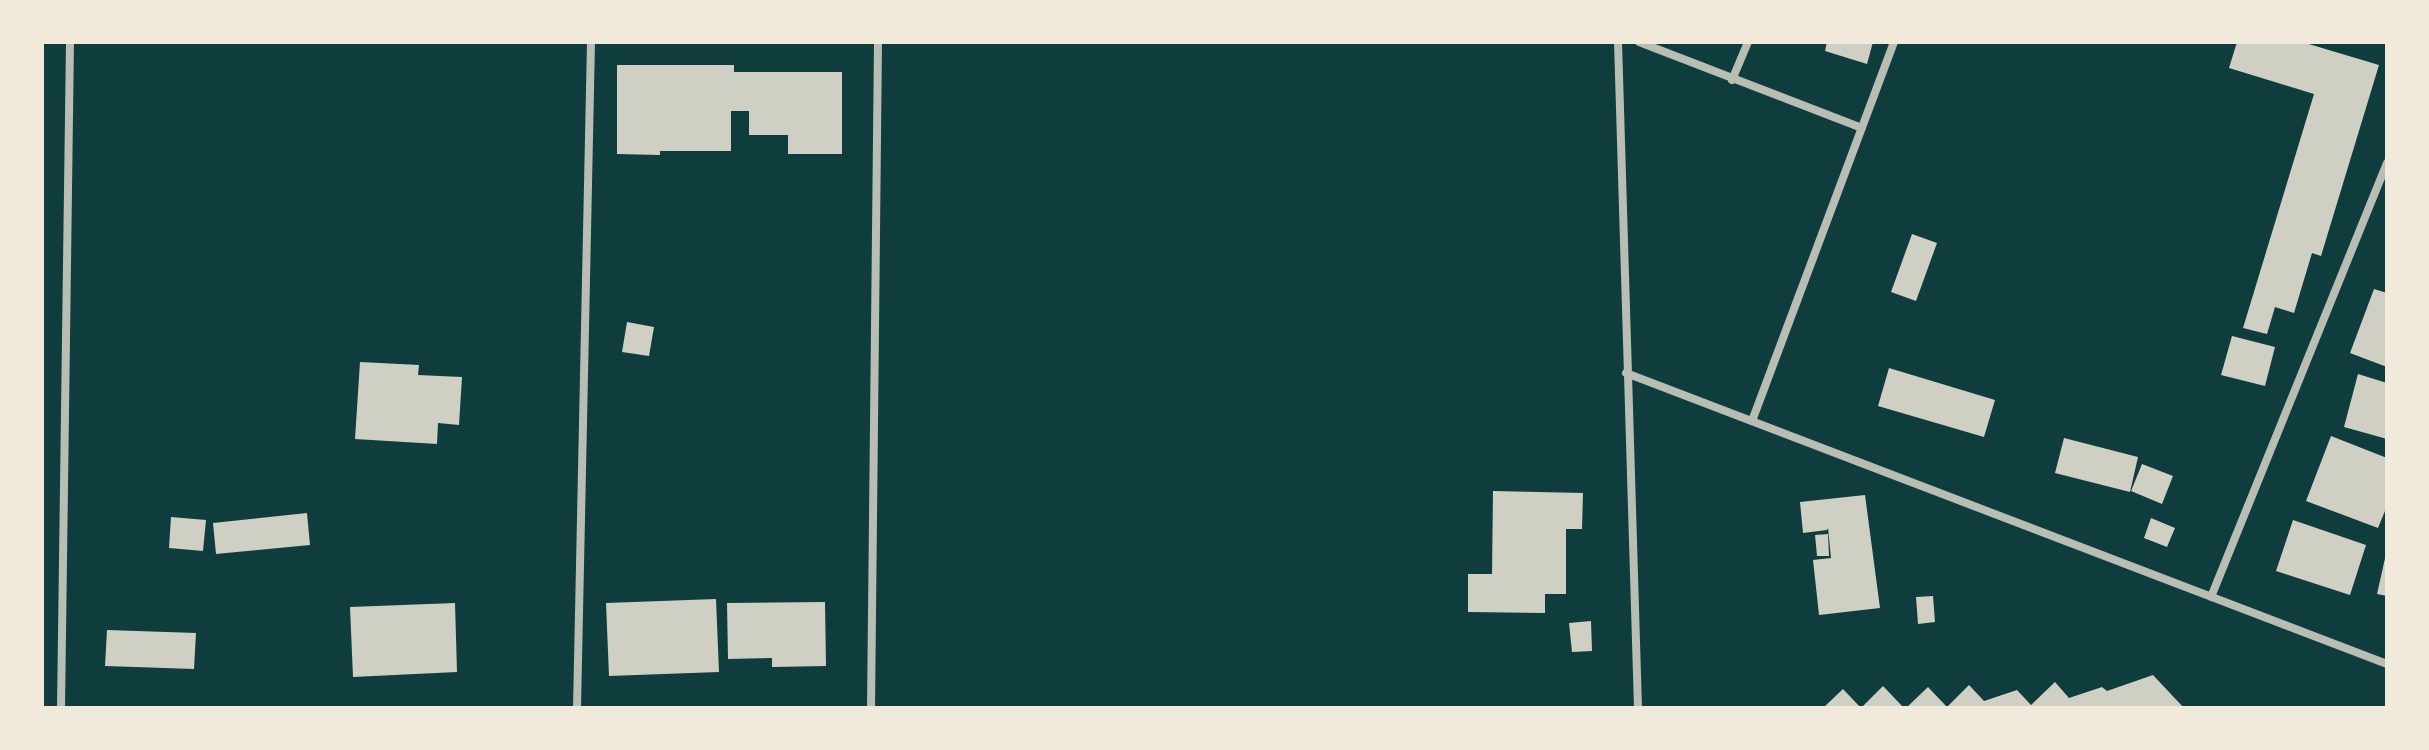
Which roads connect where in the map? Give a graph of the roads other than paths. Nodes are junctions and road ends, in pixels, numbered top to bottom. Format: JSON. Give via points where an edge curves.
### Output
{"nodes":[{"id":1,"x":70,"y":42,"type":"edge"},
{"id":2,"x":591,"y":42,"type":"edge"},
{"id":3,"x":878,"y":42,"type":"edge"},
{"id":4,"x":1618,"y":42,"type":"edge"},
{"id":5,"x":1639,"y":42,"type":"edge"},
{"id":6,"x":1748,"y":42,"type":"edge"},
{"id":7,"x":1894,"y":42,"type":"edge"},
{"id":8,"x":1732,"y":80,"type":"junction"},
{"id":9,"x":1862,"y":128,"type":"junction"},
{"id":10,"x":2387,"y":164,"type":"edge"},
{"id":11,"x":1626,"y":373,"type":"junction"},
{"id":12,"x":1752,"y":421,"type":"junction"},
{"id":13,"x":2211,"y":597,"type":"junction"},
{"id":14,"x":2387,"y":664,"type":"edge"},
{"id":15,"x":61,"y":708,"type":"edge"},
{"id":16,"x":577,"y":708,"type":"edge"},
{"id":17,"x":871,"y":708,"type":"edge"},
{"id":18,"x":1638,"y":708,"type":"edge"}],
"edges":[{"from":1,"to":15,"type":"street"},
{"from":2,"to":16,"type":"street"},
{"from":3,"to":17,"type":"street"},
{"from":4,"to":11,"type":"street"},
{"from":5,"to":8,"type":"street"},
{"from":6,"to":8,"type":"street"},
{"from":7,"to":9,"type":"street"},
{"from":8,"to":9,"type":"street"},
{"from":9,"to":12,"type":"street"},
{"from":10,"to":13,"type":"street"},
{"from":11,"to":12,"type":"street"},
{"from":11,"to":18,"type":"street"},
{"from":12,"to":13,"type":"street"},
{"from":13,"to":14,"type":"street"}]}
